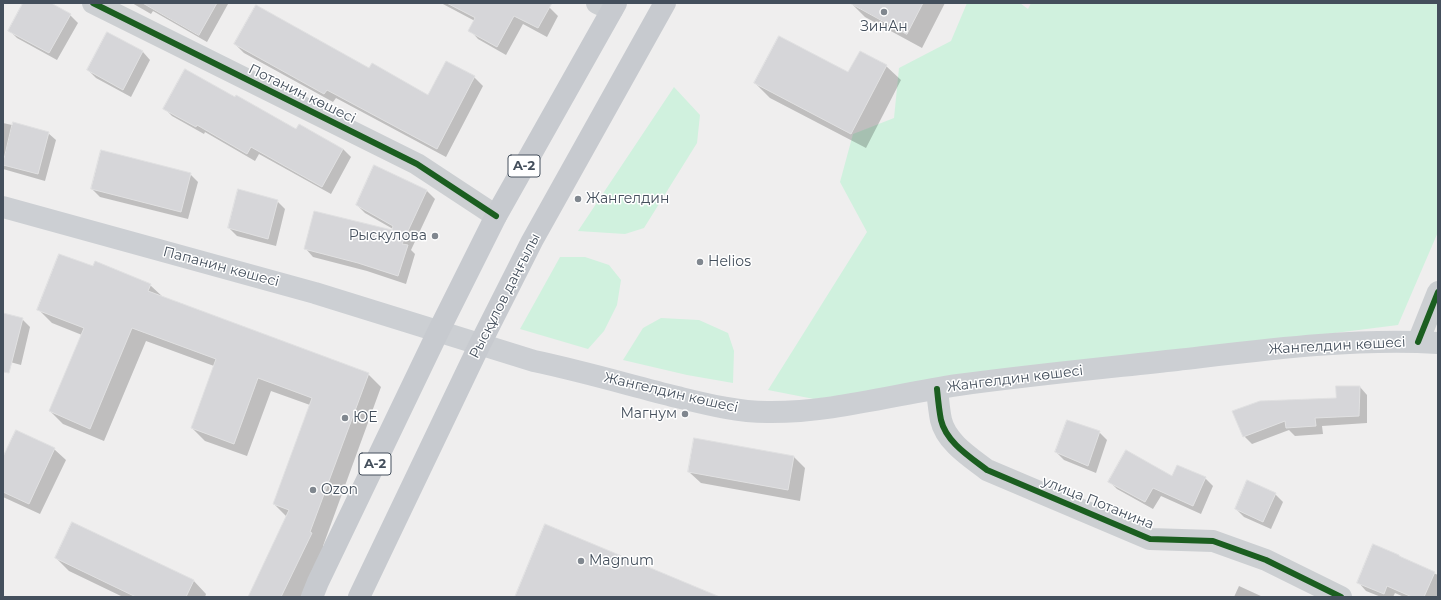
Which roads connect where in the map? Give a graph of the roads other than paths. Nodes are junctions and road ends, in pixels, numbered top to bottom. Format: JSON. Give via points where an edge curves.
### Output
{"nodes":[{"id":1,"x":93,"y":3,"type":"edge"},
{"id":2,"x":665,"y":3,"type":"edge"},
{"id":3,"x":608,"y":5,"type":"edge"},
{"id":4,"x":3,"y":207,"type":"edge"},
{"id":5,"x":496,"y":216,"type":"junction"},
{"id":6,"x":1438,"y":292,"type":"edge"},
{"id":7,"x":438,"y":332,"type":"junction"},
{"id":8,"x":1428,"y":342,"type":"edge"},
{"id":9,"x":480,"y":344,"type":"junction"},
{"id":10,"x":937,"y":389,"type":"junction"},
{"id":11,"x":313,"y":592,"type":"edge"},
{"id":12,"x":359,"y":597,"type":"edge"},
{"id":13,"x":1341,"y":597,"type":"edge"}],
"edges":[{"from":1,"to":5,"type":"street","name":"Потанин көшесі","via":[[417,164]]},
{"from":2,"to":9,"type":"main road","name":"Рысқұлов даңғылы","via":[[532,241]]},
{"from":3,"to":5,"type":"main road","number":"A-2"},
{"from":4,"to":7,"type":"main road","name":"Папанин көшесі","via":[[315,293]]},
{"from":5,"to":7,"type":"main road","number":"A-2"},
{"from":6,"to":8,"type":"street"},
{"from":7,"to":9,"type":"main road","name":"Папанин көшесі"},
{"from":7,"to":11,"type":"main road","number":"A-2"},
{"from":8,"to":10,"type":"main road","name":"Жангелдин көшесі","via":[[1350,343],[1249,352]]},
{"from":9,"to":10,"type":"main road","name":"Жангелдин көшесі","via":[[534,361],[714,406],[765,412],[805,411]]},
{"from":9,"to":12,"type":"main road","name":"Рысқұлов даңғылы"},
{"from":10,"to":13,"type":"street","name":"улица Потанина","via":[[941,422],[952,442],[987,470],[1150,539],[1212,541],[1266,560]]}]}
